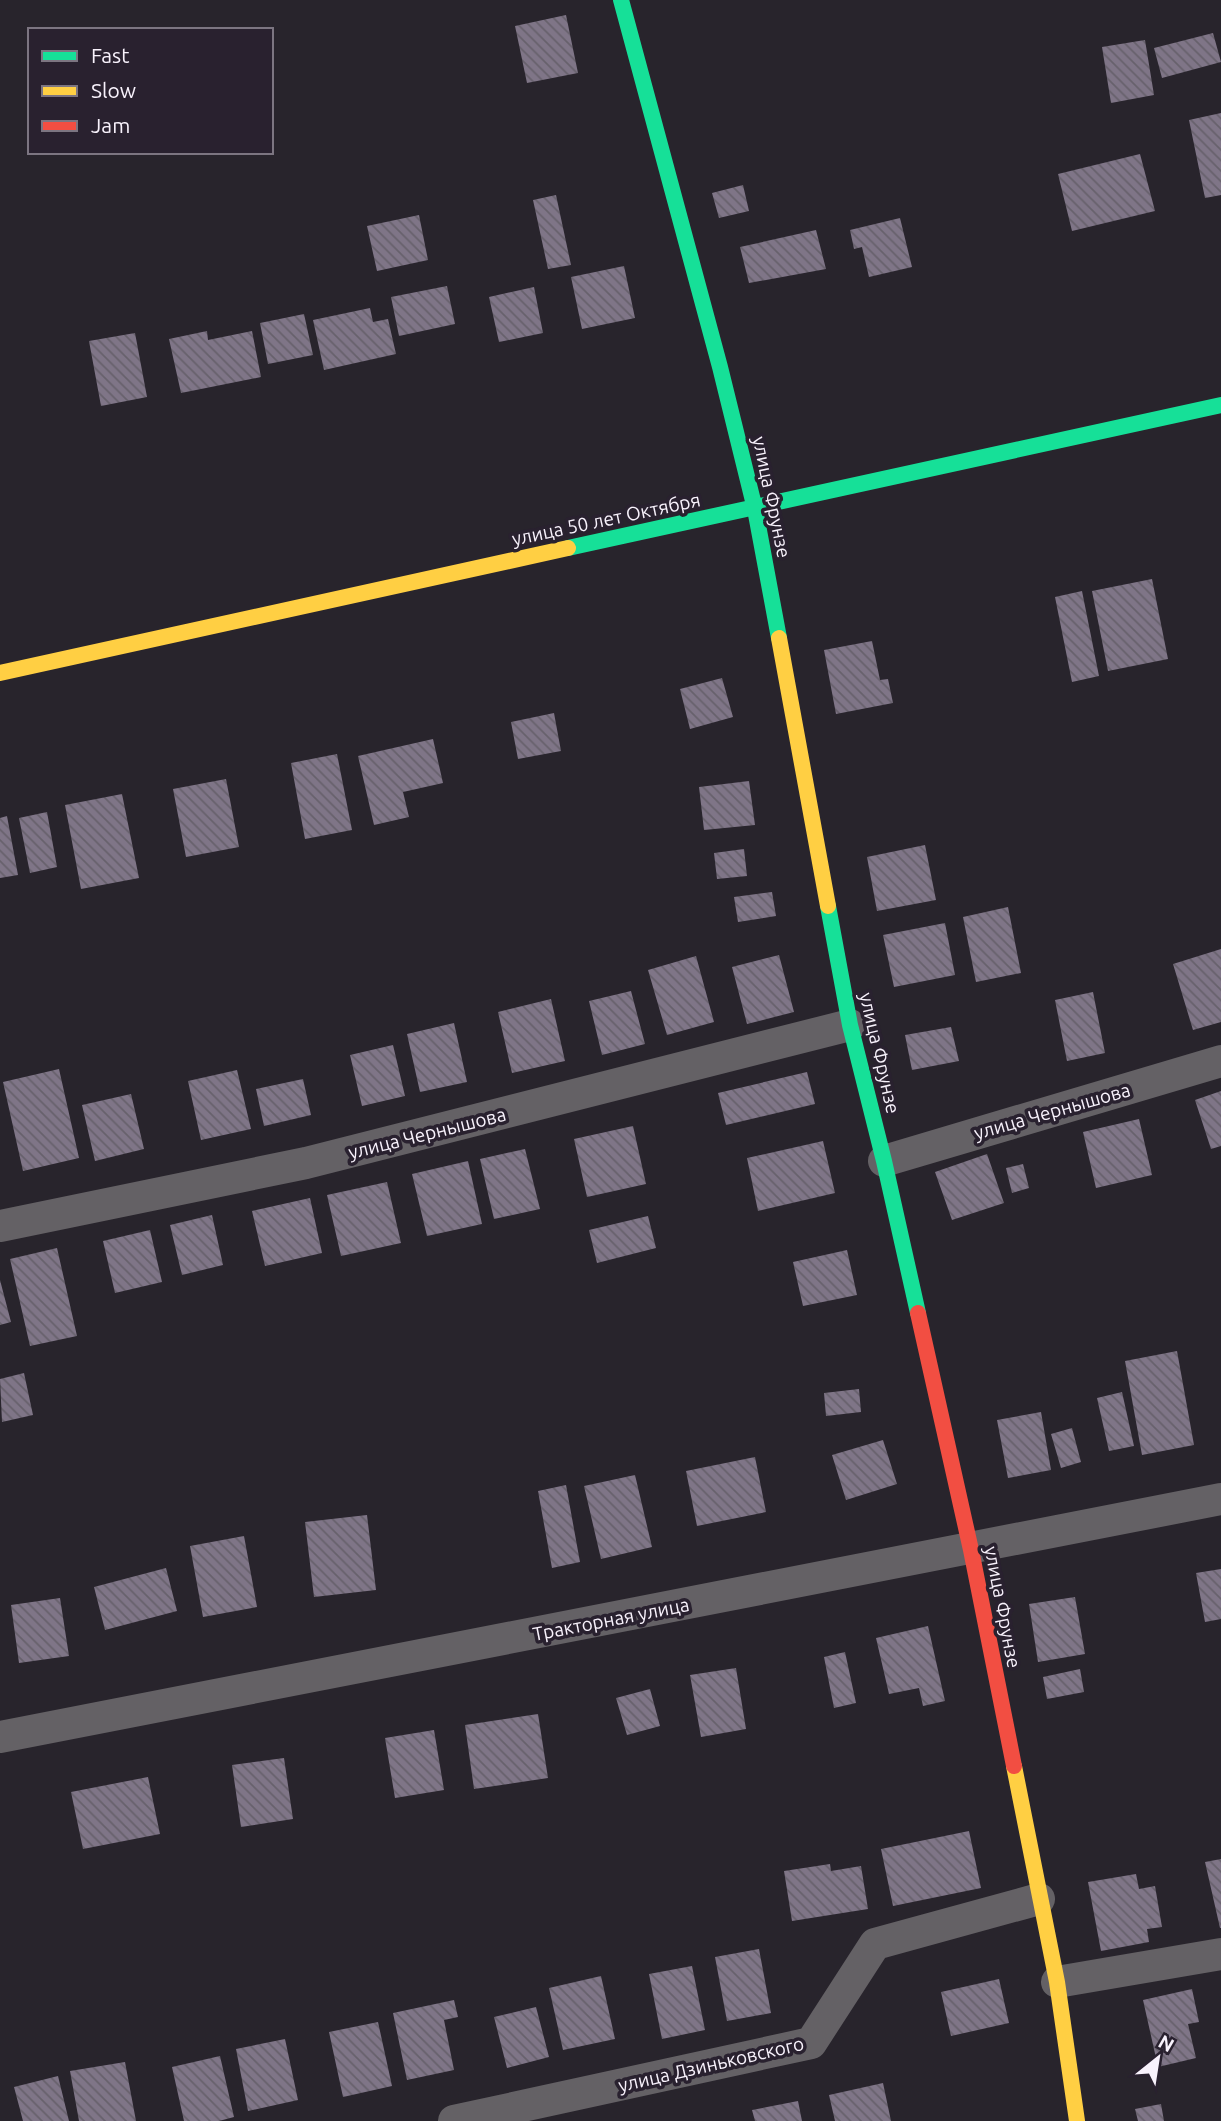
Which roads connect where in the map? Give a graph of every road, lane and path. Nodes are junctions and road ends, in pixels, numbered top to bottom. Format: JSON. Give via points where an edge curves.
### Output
{"nodes":[{"id":1,"x":621,"y":0,"type":"edge"},
{"id":2,"x":1221,"y":405,"type":"edge"},
{"id":3,"x":755,"y":509,"type":"junction"},
{"id":4,"x":0,"y":673,"type":"edge"},
{"id":5,"x":850,"y":1025,"type":"junction"},
{"id":6,"x":1221,"y":1061,"type":"edge"},
{"id":7,"x":884,"y":1161,"type":"junction"},
{"id":8,"x":0,"y":1226,"type":"edge"},
{"id":9,"x":1221,"y":1499,"type":"edge"},
{"id":10,"x":971,"y":1550,"type":"junction"},
{"id":11,"x":0,"y":1737,"type":"edge"},
{"id":12,"x":1039,"y":1899,"type":"junction"},
{"id":13,"x":1221,"y":1954,"type":"edge"},
{"id":14,"x":1057,"y":1982,"type":"junction"},
{"id":15,"x":454,"y":2121,"type":"edge"},
{"id":16,"x":1077,"y":2121,"type":"edge"}],
"edges":[{"from":1,"to":3,"type":"street","name":"улица Фрунзе"},
{"from":2,"to":3,"type":"street","name":"улица 50 лет Октября"},
{"from":3,"to":4,"type":"street","name":"улица 50 лет Октября"},
{"from":3,"to":5,"type":"street","name":"улица Фрунзе"},
{"from":5,"to":7,"type":"street","name":"улица Фрунзе"},
{"from":5,"to":8,"type":"street","name":"улица Чернышова","via":[[306,1163]]},
{"from":6,"to":7,"type":"street","name":"улица Чернышова"},
{"from":7,"to":10,"type":"street","name":"улица Фрунзе"},
{"from":9,"to":10,"type":"street","name":"Тракторная улица"},
{"from":10,"to":11,"type":"street","name":"Тракторная улица"},
{"from":10,"to":12,"type":"street","name":"улица Фрунзе"},
{"from":12,"to":14,"type":"street","name":"улица Фрунзе"},
{"from":12,"to":15,"type":"street","name":"улица Дзиньковского","via":[[874,1944],[811,2043]]},
{"from":13,"to":14,"type":"street"},
{"from":14,"to":16,"type":"street","name":"улица Фрунзе"}]}
